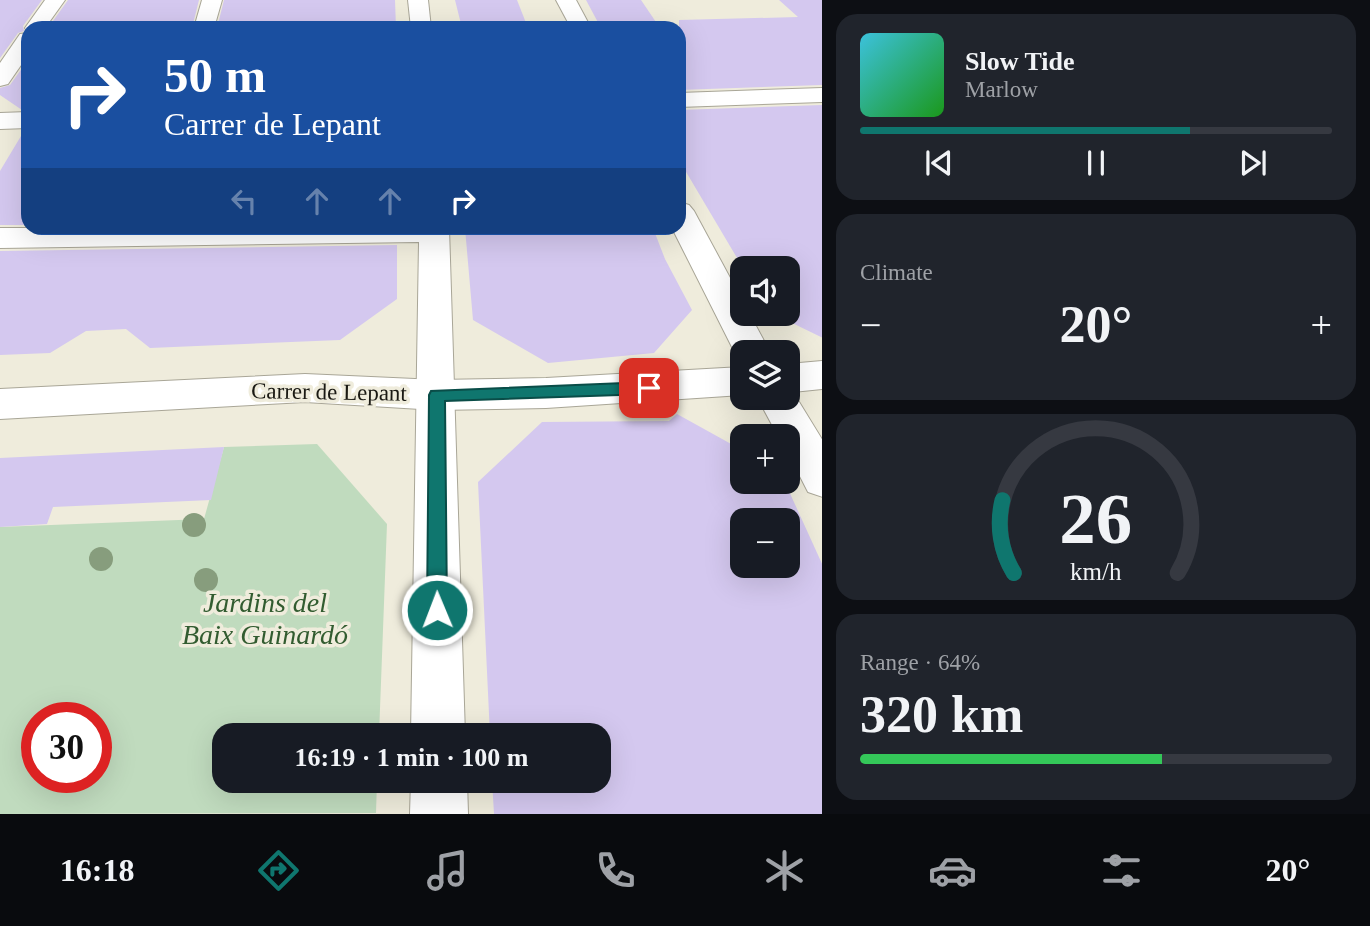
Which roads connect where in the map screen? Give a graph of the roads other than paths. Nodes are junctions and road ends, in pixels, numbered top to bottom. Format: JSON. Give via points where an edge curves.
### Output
{"nodes":[{"id":1,"x":55,"y":0,"type":"edge"},
{"id":2,"x":212,"y":0,"type":"edge"},
{"id":3,"x":418,"y":0,"type":"edge"},
{"id":4,"x":566,"y":0,"type":"edge"},
{"id":5,"x":40,"y":21,"type":"edge"},
{"id":6,"x":206,"y":21,"type":"edge"},
{"id":7,"x":420,"y":21,"type":"edge"},
{"id":8,"x":577,"y":21,"type":"edge"},
{"id":9,"x":21,"y":49,"type":"edge"},
{"id":10,"x":0,"y":79,"type":"edge"},
{"id":11,"x":822,"y":95,"type":"edge"},
{"id":12,"x":686,"y":100,"type":"edge"},
{"id":13,"x":21,"y":120,"type":"edge"},
{"id":14,"x":0,"y":121,"type":"edge"},
{"id":15,"x":686,"y":225,"type":"edge"},
{"id":16,"x":60,"y":235,"type":"edge"},
{"id":17,"x":434,"y":235,"type":"edge"},
{"id":18,"x":0,"y":238,"type":"edge"},
{"id":19,"x":746,"y":340,"type":"edge"},
{"id":20,"x":822,"y":375,"type":"edge"},
{"id":21,"x":800,"y":377,"type":"edge"},
{"id":22,"x":730,"y":382,"type":"edge"},
{"id":23,"x":437,"y":395,"type":"junction"},
{"id":24,"x":0,"y":404,"type":"edge"},
{"id":25,"x":783,"y":410,"type":"edge"},
{"id":26,"x":822,"y":479,"type":"edge"},
{"id":27,"x":438,"y":723,"type":"edge"},
{"id":28,"x":439,"y":793,"type":"edge"},
{"id":29,"x":439,"y":814,"type":"edge"}],
"edges":[{"from":1,"to":5,"type":"street"},
{"from":2,"to":6,"type":"street"},
{"from":3,"to":7,"type":"street"},
{"from":4,"to":8,"type":"street"},
{"from":9,"to":10,"type":"street"},
{"from":11,"to":12,"type":"street"},
{"from":13,"to":14,"type":"street"},
{"from":15,"to":19,"type":"street"},
{"from":16,"to":18,"type":"street"},
{"from":17,"to":23,"type":"street"},
{"from":20,"to":21,"type":"street"},
{"from":22,"to":23,"type":"street","name":"Carrer de Lepant"},
{"from":23,"to":24,"type":"street","name":"Carrer de Lepant","via":[[305,388]]},
{"from":23,"to":27,"type":"street"},
{"from":25,"to":26,"type":"street"},
{"from":28,"to":29,"type":"street"}]}
